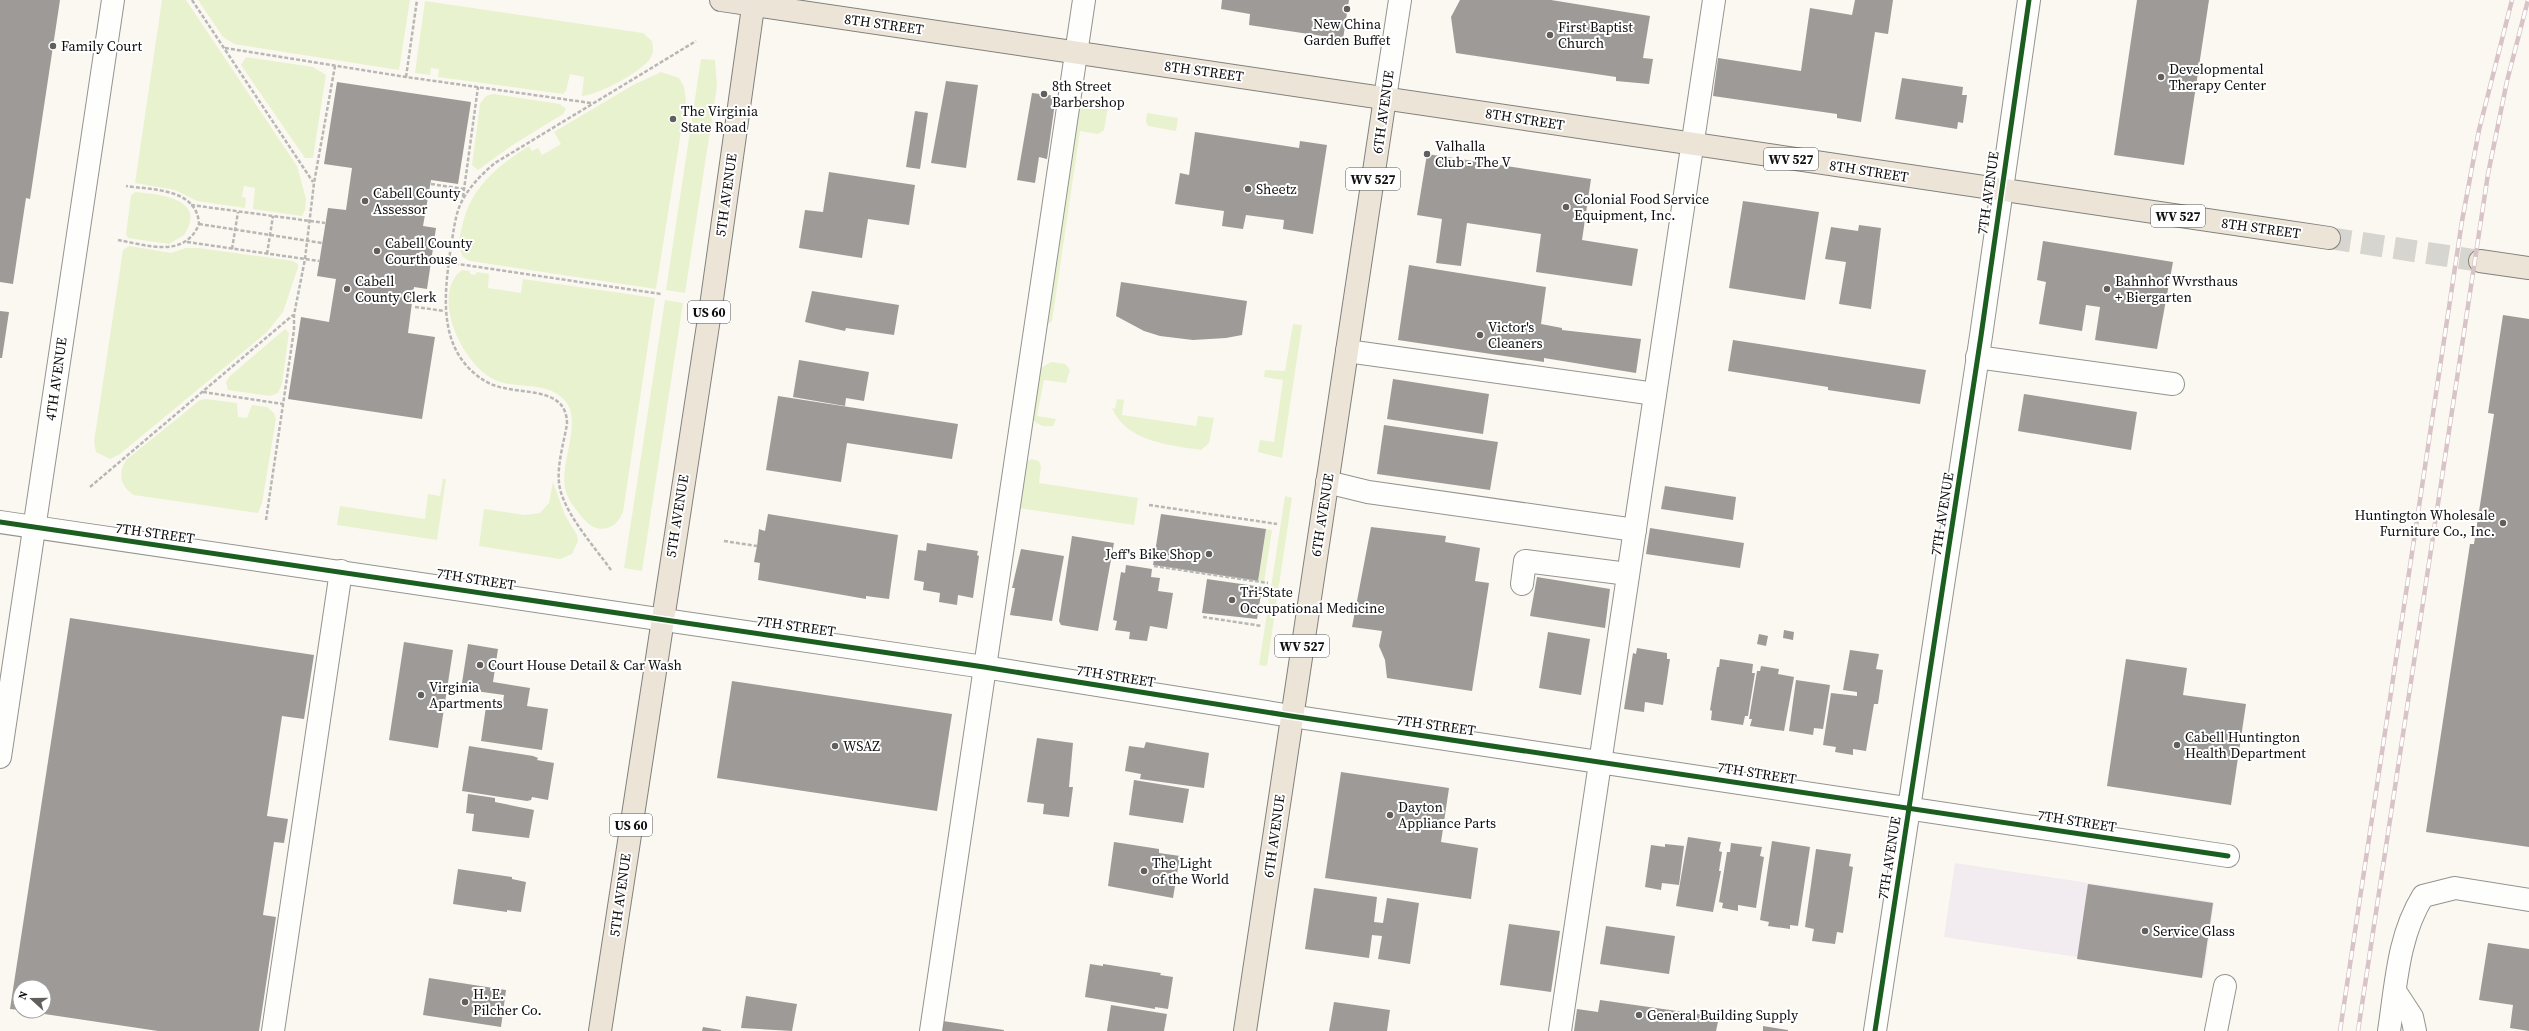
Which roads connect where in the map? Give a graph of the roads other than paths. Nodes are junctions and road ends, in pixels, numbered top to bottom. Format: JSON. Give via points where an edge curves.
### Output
{"nodes":[{"id":1,"x":113,"y":0,"type":"edge"},
{"id":2,"x":720,"y":0,"type":"edge"},
{"id":3,"x":1084,"y":0,"type":"edge"},
{"id":4,"x":1400,"y":0,"type":"edge"},
{"id":5,"x":1714,"y":0,"type":"edge"},
{"id":6,"x":2029,"y":0,"type":"edge"},
{"id":7,"x":754,"y":2,"type":"edge"},
{"id":8,"x":1076,"y":52,"type":"junction"},
{"id":9,"x":1385,"y":98,"type":"junction"},
{"id":10,"x":1693,"y":144,"type":"junction"},
{"id":11,"x":2001,"y":190,"type":"junction"},
{"id":12,"x":2329,"y":238,"type":"tunnel mouth"},
{"id":13,"x":2480,"y":261,"type":"tunnel mouth"},
{"id":14,"x":2529,"y":268,"type":"edge"},
{"id":15,"x":1347,"y":351,"type":"junction"},
{"id":16,"x":1978,"y":357,"type":"junction"},
{"id":17,"x":2173,"y":384,"type":"dead end"},
{"id":18,"x":1655,"y":394,"type":"junction"},
{"id":19,"x":1327,"y":482,"type":"junction"},
{"id":20,"x":0,"y":522,"type":"edge"},
{"id":21,"x":34,"y":527,"type":"junction"},
{"id":22,"x":1635,"y":530,"type":"junction"},
{"id":23,"x":341,"y":571,"type":"junction"},
{"id":24,"x":1628,"y":574,"type":"junction"},
{"id":25,"x":1522,"y":584,"type":"dead end"},
{"id":26,"x":662,"y":619,"type":"junction"},
{"id":27,"x":984,"y":666,"type":"junction"},
{"id":28,"x":1291,"y":716,"type":"junction"},
{"id":29,"x":0,"y":757,"type":"edge"},
{"id":30,"x":1600,"y":761,"type":"junction"},
{"id":31,"x":1909,"y":808,"type":"junction"},
{"id":32,"x":2228,"y":856,"type":"dead end"},
{"id":33,"x":2529,"y":900,"type":"edge"},
{"id":34,"x":2225,"y":986,"type":"dead end"},
{"id":35,"x":2395,"y":991,"type":"junction"},
{"id":36,"x":274,"y":1031,"type":"edge"},
{"id":37,"x":600,"y":1031,"type":"edge"},
{"id":38,"x":930,"y":1031,"type":"edge"},
{"id":39,"x":1245,"y":1031,"type":"edge"},
{"id":40,"x":1560,"y":1031,"type":"edge"},
{"id":41,"x":1875,"y":1031,"type":"edge"},
{"id":42,"x":2216,"y":1031,"type":"edge"},
{"id":43,"x":2389,"y":1031,"type":"edge"},
{"id":44,"x":2415,"y":1031,"type":"edge"}],
"edges":[{"from":1,"to":21,"type":"street","name":"4TH AVENUE"},
{"from":2,"to":7,"type":"main road","name":"8TH STREET"},
{"from":3,"to":8,"type":"street"},
{"from":4,"to":9,"type":"street","name":"6TH AVENUE"},
{"from":5,"to":10,"type":"street"},
{"from":6,"to":11,"type":"street","name":"7TH AVENUE"},
{"from":7,"to":8,"type":"main road","name":"8TH STREET"},
{"from":7,"to":26,"type":"main road","name":"5TH AVENUE","number":"US 60","via":[[712,299]]},
{"from":8,"to":9,"type":"main road","name":"8TH STREET"},
{"from":8,"to":27,"type":"street"},
{"from":9,"to":10,"type":"main road","name":"8TH STREET","number":"WV 527"},
{"from":9,"to":15,"type":"main road","name":"6TH AVENUE","number":"WV 527"},
{"from":10,"to":11,"type":"main road","name":"8TH STREET","number":"WV 527"},
{"from":10,"to":18,"type":"street"},
{"from":11,"to":12,"type":"main road","name":"8TH STREET","number":"WV 527"},
{"from":11,"to":16,"type":"street","name":"7TH AVENUE"},
{"from":13,"to":14,"type":"main road"},
{"from":15,"to":18,"type":"street"},
{"from":15,"to":19,"type":"main road","name":"6TH AVENUE","number":"WV 527"},
{"from":16,"to":17,"type":"street"},
{"from":16,"to":31,"type":"street","name":"7TH AVENUE"},
{"from":18,"to":22,"type":"street"},
{"from":19,"to":22,"type":"street","via":[[1368,492]]},
{"from":19,"to":28,"type":"main road","name":"6TH AVENUE","number":"WV 527"},
{"from":20,"to":21,"type":"street","name":"7TH STREET"},
{"from":21,"to":23,"type":"street","name":"7TH STREET"},
{"from":21,"to":29,"type":"street","name":"4TH AVENUE"},
{"from":22,"to":24,"type":"street"},
{"from":23,"to":26,"type":"street","name":"7TH STREET"},
{"from":23,"to":36,"type":"street"},
{"from":24,"to":25,"type":"street","via":[[1525,561]]},
{"from":24,"to":30,"type":"street"},
{"from":26,"to":27,"type":"street","name":"7TH STREET"},
{"from":26,"to":37,"type":"main road","name":"5TH AVENUE","number":"US 60"},
{"from":27,"to":28,"type":"street","name":"7TH STREET"},
{"from":27,"to":38,"type":"street"},
{"from":28,"to":30,"type":"street","name":"7TH STREET"},
{"from":28,"to":39,"type":"main road","name":"6TH AVENUE","number":"WV 527"},
{"from":30,"to":31,"type":"street","name":"7TH STREET"},
{"from":30,"to":40,"type":"street"},
{"from":31,"to":32,"type":"street","name":"7TH STREET"},
{"from":31,"to":41,"type":"street","name":"7TH AVENUE"},
{"from":33,"to":35,"type":"street","via":[[2455,888],[2423,896],[2412,913],[2402,942]]},
{"from":34,"to":42,"type":"street"},
{"from":35,"to":43,"type":"street"},
{"from":35,"to":44,"type":"street","via":[[2412,1017]]}]}
